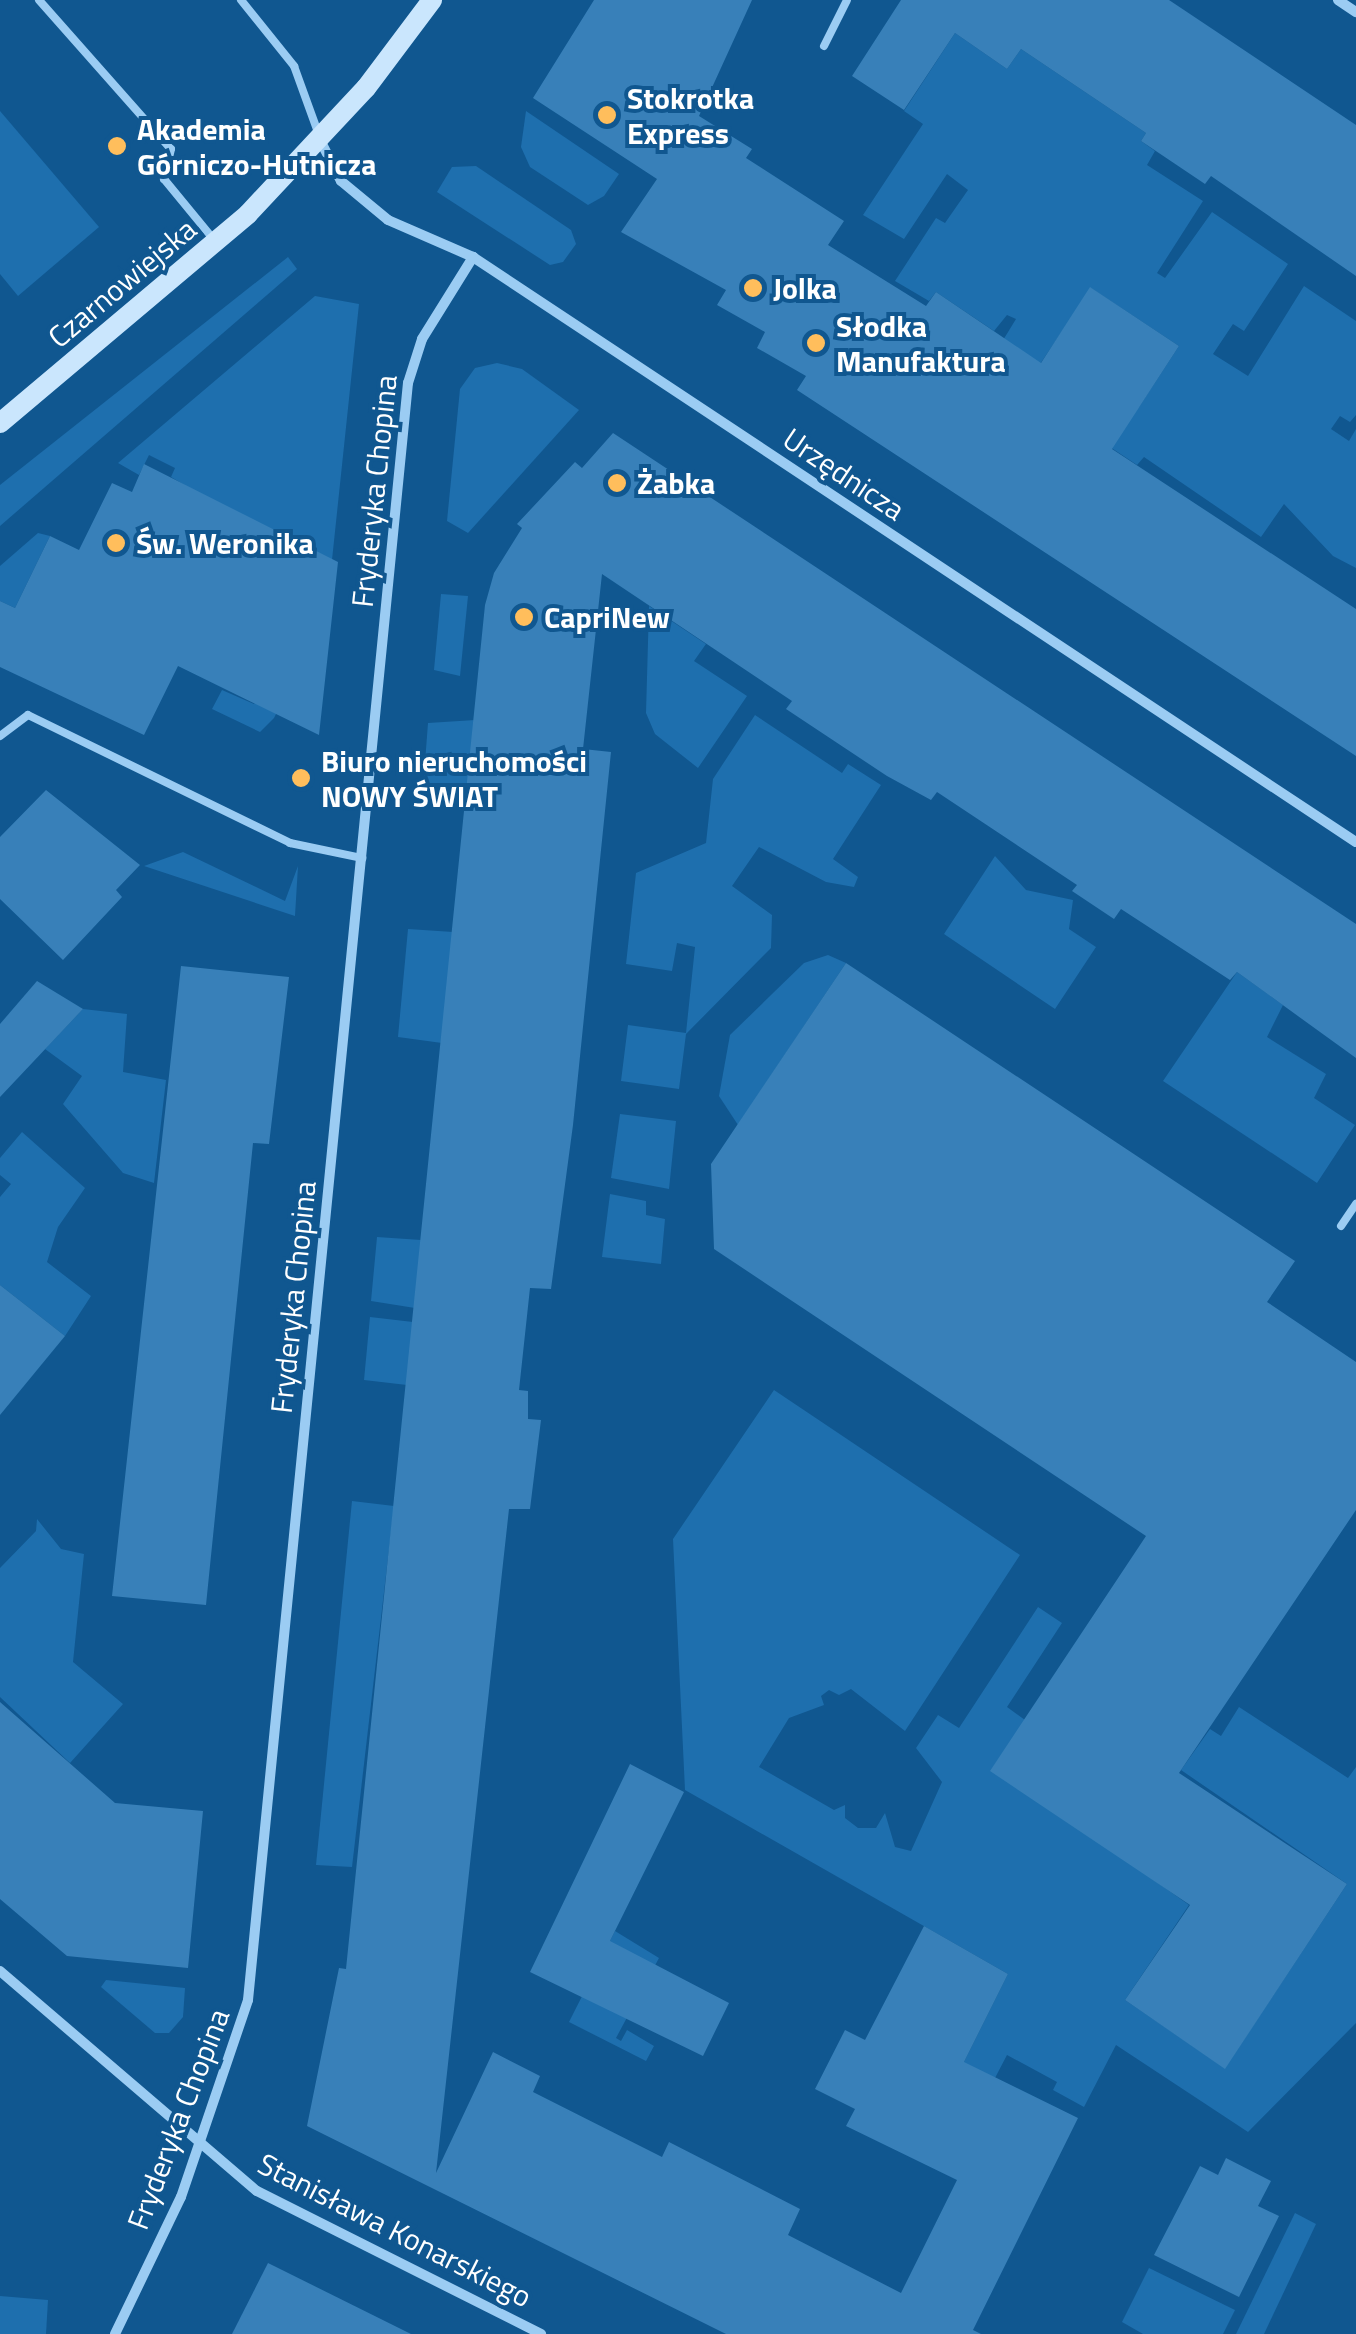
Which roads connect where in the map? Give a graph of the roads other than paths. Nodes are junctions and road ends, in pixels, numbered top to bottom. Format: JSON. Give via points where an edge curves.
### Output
{"nodes":[{"id":1,"x":38,"y":0,"type":"edge"},
{"id":2,"x":241,"y":0,"type":"edge"},
{"id":3,"x":432,"y":0,"type":"edge"},
{"id":4,"x":847,"y":0,"type":"edge"},
{"id":5,"x":1338,"y":0,"type":"edge"},
{"id":6,"x":1356,"y":12,"type":"edge"},
{"id":7,"x":824,"y":46,"type":"dead end"},
{"id":8,"x":320,"y":140,"type":"junction"},
{"id":9,"x":217,"y":243,"type":"junction"},
{"id":10,"x":473,"y":257,"type":"junction"},
{"id":11,"x":0,"y":423,"type":"edge"},
{"id":12,"x":0,"y":736,"type":"edge"},
{"id":13,"x":1356,"y":842,"type":"edge"},
{"id":14,"x":362,"y":858,"type":"junction"},
{"id":15,"x":1356,"y":1204,"type":"edge"},
{"id":16,"x":1340,"y":1226,"type":"dead end"},
{"id":17,"x":0,"y":1971,"type":"edge"},
{"id":18,"x":200,"y":2146,"type":"junction"},
{"id":19,"x":116,"y":2334,"type":"edge"},
{"id":20,"x":542,"y":2334,"type":"edge"}],
"edges":[{"from":1,"to":9,"type":"lane","via":[[171,149],[164,179]]},
{"from":2,"to":8,"type":"lane","via":[[294,66]]},
{"from":3,"to":8,"type":"main road","name":"Czarnowiejska"},
{"from":4,"to":7,"type":"lane"},
{"from":5,"to":6,"type":"street"},
{"from":8,"to":9,"type":"main road","name":"Czarnowiejska"},
{"from":8,"to":10,"type":"street","name":"Urzędnicza","via":[[341,181],[372,209]]},
{"from":9,"to":11,"type":"main road","name":"Czarnowiejska"},
{"from":10,"to":13,"type":"street","name":"Urzędnicza"},
{"from":10,"to":14,"type":"street","name":"Fryderyka Chopina","via":[[422,339],[408,383]]},
{"from":12,"to":14,"type":"lane","via":[[28,715],[290,843]]},
{"from":14,"to":18,"type":"street","name":"Fryderyka Chopina","via":[[248,2000]]},
{"from":15,"to":16,"type":"lane"},
{"from":17,"to":18,"type":"street","name":"Stanisława Konarskiego"},
{"from":18,"to":19,"type":"street","name":"Fryderyka Chopina"},
{"from":18,"to":20,"type":"street","name":"Stanisława Konarskiego","via":[[268,2198]]}]}
